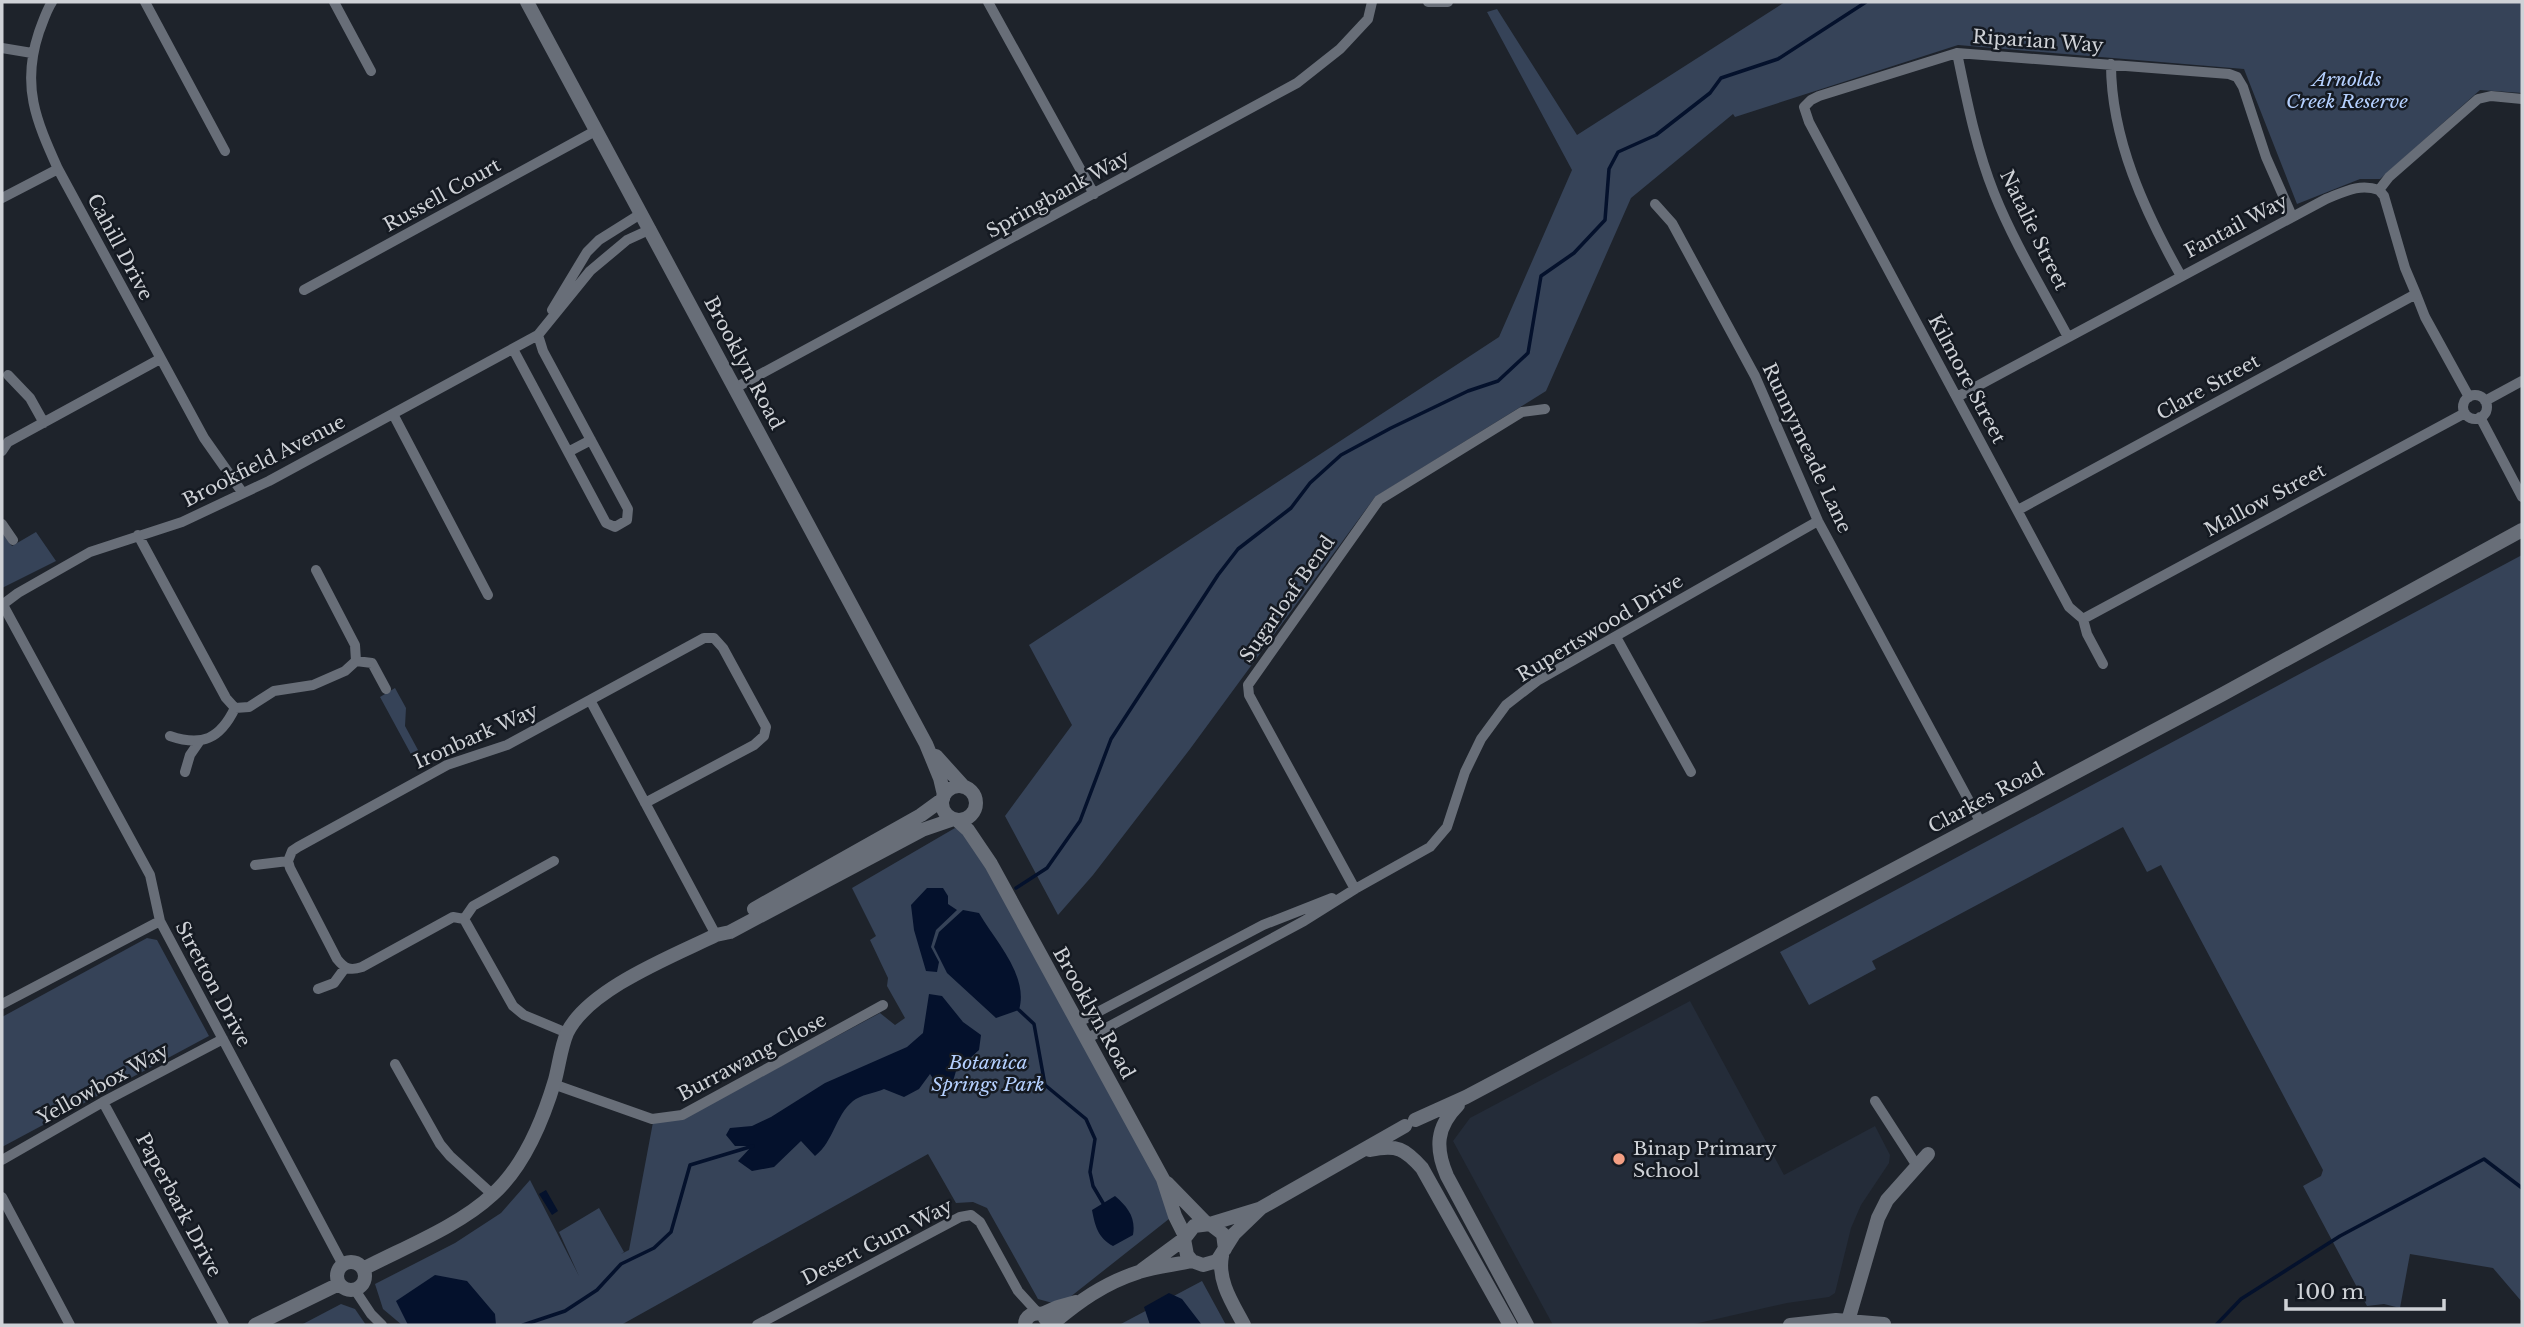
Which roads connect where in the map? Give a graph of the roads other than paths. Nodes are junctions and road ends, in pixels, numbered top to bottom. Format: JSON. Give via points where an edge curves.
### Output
{"nodes":[{"id":1,"x":52,"y":2,"type":"edge"},
{"id":2,"x":145,"y":2,"type":"edge"},
{"id":3,"x":334,"y":2,"type":"edge"},
{"id":4,"x":527,"y":2,"type":"edge"},
{"id":5,"x":988,"y":2,"type":"edge"},
{"id":6,"x":1373,"y":2,"type":"edge"},
{"id":7,"x":1427,"y":2,"type":"edge"},
{"id":8,"x":1448,"y":2,"type":"edge"},
{"id":9,"x":2,"y":48,"type":"edge"},
{"id":10,"x":32,"y":53,"type":"junction"},
{"id":11,"x":1957,"y":53,"type":"junction"},
{"id":12,"x":2111,"y":64,"type":"junction"},
{"id":13,"x":371,"y":71,"type":"dead end"},
{"id":14,"x":2522,"y":99,"type":"edge"},
{"id":15,"x":1804,"y":107,"type":"joint"},
{"id":16,"x":597,"y":130,"type":"junction"},
{"id":17,"x":225,"y":151,"type":"dead end"},
{"id":18,"x":58,"y":169,"type":"junction"},
{"id":19,"x":2379,"y":190,"type":"junction"},
{"id":20,"x":1094,"y":194,"type":"junction"},
{"id":21,"x":2,"y":198,"type":"edge"},
{"id":22,"x":1655,"y":204,"type":"dead end"},
{"id":23,"x":642,"y":213,"type":"junction"},
{"id":24,"x":2292,"y":216,"type":"junction"},
{"id":25,"x":651,"y":229,"type":"junction"},
{"id":26,"x":600,"y":240,"type":"junction"},
{"id":27,"x":611,"y":252,"type":"junction"},
{"id":28,"x":2181,"y":276,"type":"junction"},
{"id":29,"x":304,"y":290,"type":"dead end"},
{"id":30,"x":2416,"y":294,"type":"junction"},
{"id":31,"x":538,"y":335,"type":"junction"},
{"id":32,"x":2068,"y":337,"type":"junction"},
{"id":33,"x":513,"y":349,"type":"junction"},
{"id":34,"x":160,"y":359,"type":"junction"},
{"id":35,"x":8,"y":375,"type":"dead end"},
{"id":36,"x":2522,"y":381,"type":"edge"},
{"id":37,"x":735,"y":388,"type":"junction"},
{"id":38,"x":1957,"y":397,"type":"junction"},
{"id":39,"x":2469,"y":397,"type":"junction"},
{"id":40,"x":2486,"y":401,"type":"junction"},
{"id":41,"x":1545,"y":408,"type":"dead end"},
{"id":42,"x":2465,"y":413,"type":"junction"},
{"id":43,"x":393,"y":414,"type":"junction"},
{"id":44,"x":2480,"y":417,"type":"junction"},
{"id":45,"x":44,"y":423,"type":"junction"},
{"id":46,"x":591,"y":440,"type":"junction"},
{"id":47,"x":2,"y":452,"type":"edge"},
{"id":48,"x":568,"y":452,"type":"junction"},
{"id":49,"x":242,"y":492,"type":"junction"},
{"id":50,"x":2522,"y":497,"type":"edge"},
{"id":51,"x":2018,"y":510,"type":"junction"},
{"id":52,"x":1818,"y":521,"type":"junction"},
{"id":53,"x":2,"y":524,"type":"edge"},
{"id":54,"x":2522,"y":530,"type":"edge"},
{"id":55,"x":138,"y":535,"type":"junction"},
{"id":56,"x":13,"y":540,"type":"dead end"},
{"id":57,"x":316,"y":570,"type":"dead end"},
{"id":58,"x":488,"y":595,"type":"dead end"},
{"id":59,"x":2,"y":605,"type":"edge"},
{"id":60,"x":2083,"y":619,"type":"junction"},
{"id":61,"x":1616,"y":637,"type":"junction"},
{"id":62,"x":356,"y":661,"type":"junction"},
{"id":63,"x":2103,"y":664,"type":"dead end"},
{"id":64,"x":386,"y":690,"type":"dead end"},
{"id":65,"x":590,"y":700,"type":"junction"},
{"id":66,"x":235,"y":708,"type":"junction"},
{"id":67,"x":170,"y":736,"type":"dead end"},
{"id":68,"x":199,"y":742,"type":"junction"},
{"id":69,"x":926,"y":744,"type":"junction"},
{"id":70,"x":185,"y":772,"type":"dead end"},
{"id":71,"x":1691,"y":772,"type":"dead end"},
{"id":72,"x":964,"y":787,"type":"junction"},
{"id":73,"x":943,"y":797,"type":"junction"},
{"id":74,"x":976,"y":802,"type":"junction"},
{"id":75,"x":645,"y":803,"type":"junction"},
{"id":76,"x":955,"y":820,"type":"junction"},
{"id":77,"x":1981,"y":823,"type":"junction"},
{"id":78,"x":288,"y":861,"type":"junction"},
{"id":79,"x":554,"y":861,"type":"dead end"},
{"id":80,"x":990,"y":864,"type":"junction"},
{"id":81,"x":255,"y":865,"type":"dead end"},
{"id":82,"x":1355,"y":889,"type":"junction"},
{"id":83,"x":464,"y":919,"type":"junction"},
{"id":84,"x":160,"y":921,"type":"junction"},
{"id":85,"x":716,"y":935,"type":"junction"},
{"id":86,"x":1194,"y":962,"type":"junction"},
{"id":87,"x":345,"y":968,"type":"junction"},
{"id":88,"x":1202,"y":976,"type":"junction"},
{"id":89,"x":318,"y":989,"type":"dead end"},
{"id":90,"x":2,"y":1004,"type":"edge"},
{"id":91,"x":883,"y":1006,"type":"dead end"},
{"id":92,"x":1077,"y":1023,"type":"junction"},
{"id":93,"x":567,"y":1033,"type":"junction"},
{"id":94,"x":223,"y":1039,"type":"junction"},
{"id":95,"x":1086,"y":1039,"type":"junction"},
{"id":96,"x":395,"y":1064,"type":"dead end"},
{"id":97,"x":553,"y":1084,"type":"junction"},
{"id":98,"x":1466,"y":1097,"type":"junction"},
{"id":99,"x":1875,"y":1101,"type":"dead end"},
{"id":100,"x":103,"y":1102,"type":"junction"},
{"id":101,"x":1410,"y":1123,"type":"junction"},
{"id":102,"x":1437,"y":1139,"type":"junction"},
{"id":103,"x":1362,"y":1151,"type":"junction"},
{"id":104,"x":1408,"y":1152,"type":"junction"},
{"id":105,"x":1928,"y":1154,"type":"dead end"},
{"id":106,"x":2,"y":1160,"type":"edge"},
{"id":107,"x":1917,"y":1166,"type":"junction"},
{"id":108,"x":1163,"y":1180,"type":"junction"},
{"id":109,"x":493,"y":1195,"type":"junction"},
{"id":110,"x":2,"y":1198,"type":"edge"},
{"id":111,"x":1261,"y":1209,"type":"junction"},
{"id":112,"x":1208,"y":1223,"type":"junction"},
{"id":113,"x":1185,"y":1237,"type":"junction"},
{"id":114,"x":1224,"y":1253,"type":"junction"},
{"id":115,"x":1194,"y":1262,"type":"junction"},
{"id":116,"x":343,"y":1265,"type":"junction"},
{"id":117,"x":363,"y":1269,"type":"junction"},
{"id":118,"x":1140,"y":1271,"type":"junction"},
{"id":119,"x":339,"y":1284,"type":"junction"},
{"id":120,"x":355,"y":1290,"type":"junction"},
{"id":121,"x":1018,"y":1291,"type":"junction"},
{"id":122,"x":1229,"y":1298,"type":"junction"},
{"id":123,"x":1045,"y":1320,"type":"edge"},
{"id":124,"x":1024,"y":1323,"type":"edge"},
{"id":125,"x":1846,"y":1323,"type":"edge"},
{"id":126,"x":1884,"y":1324,"type":"edge"},
{"id":127,"x":70,"y":1325,"type":"edge"},
{"id":128,"x":224,"y":1325,"type":"edge"},
{"id":129,"x":255,"y":1325,"type":"edge"},
{"id":130,"x":382,"y":1325,"type":"edge"},
{"id":131,"x":757,"y":1325,"type":"edge"},
{"id":132,"x":1244,"y":1325,"type":"edge"},
{"id":133,"x":1510,"y":1325,"type":"edge"},
{"id":134,"x":1527,"y":1325,"type":"edge"},
{"id":135,"x":1790,"y":1325,"type":"edge"}],
"edges":[{"from":1,"to":10,"type":"street","name":"Cahill Drive"},
{"from":2,"to":17,"type":"street"},
{"from":3,"to":13,"type":"street"},
{"from":4,"to":16,"type":"street","name":"Brooklyn Road"},
{"from":5,"to":20,"type":"street"},
{"from":6,"to":20,"type":"street","name":"Springbank Way","via":[[1368,19],[1340,49],[1297,83]]},
{"from":7,"to":8,"type":"street"},
{"from":9,"to":10,"type":"street"},
{"from":10,"to":18,"type":"street","name":"Cahill Drive","via":[[30,92],[40,130]]},
{"from":11,"to":12,"type":"street","name":"Riparian Way"},
{"from":11,"to":15,"type":"street","name":"Riparian Way","via":[[1819,96]]},
{"from":11,"to":32,"type":"street","name":"Natalie Street","via":[[1970,118],[1994,194]]},
{"from":12,"to":24,"type":"street","name":"Riparian Way","via":[[2236,77]]},
{"from":12,"to":28,"type":"street","via":[[2111,89],[2132,172]]},
{"from":14,"to":19,"type":"street","via":[[2478,99]]},
{"from":15,"to":38,"type":"street","name":"Kilmore Street"},
{"from":16,"to":23,"type":"street","name":"Brooklyn Road"},
{"from":16,"to":29,"type":"street","name":"Russell Court"},
{"from":18,"to":21,"type":"street"},
{"from":18,"to":34,"type":"street","name":"Cahill Drive"},
{"from":19,"to":24,"type":"street","name":"Fantail Way","via":[[2357,187]]},
{"from":19,"to":30,"type":"street"},
{"from":20,"to":37,"type":"street","name":"Springbank Way"},
{"from":22,"to":52,"type":"street","name":"Runnymeade Lane","via":[[1672,223],[1755,376]]},
{"from":23,"to":25,"type":"street","name":"Brooklyn Road"},
{"from":23,"to":26,"type":"street"},
{"from":24,"to":28,"type":"street","name":"Fantail Way"},
{"from":25,"to":27,"type":"street","name":"Brookfield Avenue"},
{"from":25,"to":37,"type":"street","name":"Brooklyn Road"},
{"from":26,"to":27,"type":"street"},
{"from":26,"to":31,"type":"street","via":[[577,266]]},
{"from":27,"to":31,"type":"street","name":"Brookfield Avenue"},
{"from":28,"to":32,"type":"street","name":"Fantail Way"},
{"from":30,"to":39,"type":"street"},
{"from":30,"to":51,"type":"street","name":"Clare Street"},
{"from":31,"to":33,"type":"street","name":"Brookfield Avenue"},
{"from":31,"to":46,"type":"street"},
{"from":32,"to":38,"type":"street","name":"Fantail Way"},
{"from":33,"to":43,"type":"street","name":"Brookfield Avenue"},
{"from":33,"to":48,"type":"street"},
{"from":34,"to":45,"type":"street"},
{"from":34,"to":49,"type":"street","name":"Cahill Drive","via":[[204,438]]},
{"from":35,"to":45,"type":"street","via":[[30,398]]},
{"from":36,"to":40,"type":"street"},
{"from":37,"to":69,"type":"street","name":"Brooklyn Road"},
{"from":38,"to":51,"type":"street","name":"Kilmore Street"},
{"from":39,"to":40,"type":"street","via":[[2476,395]]},
{"from":39,"to":42,"type":"street","via":[[2464,402]]},
{"from":40,"to":44,"type":"street","via":[[2486,412]]},
{"from":41,"to":82,"type":"street","name":"Sugarloaf Bend","via":[[1522,412],[1379,500],[1248,685],[1249,695]]},
{"from":42,"to":44,"type":"street"},
{"from":42,"to":60,"type":"street","name":"Mallow Street"},
{"from":43,"to":49,"type":"street","name":"Brookfield Avenue"},
{"from":43,"to":58,"type":"street"},
{"from":44,"to":50,"type":"street"},
{"from":45,"to":47,"type":"street","via":[[8,442]]},
{"from":46,"to":48,"type":"street"},
{"from":46,"to":48,"type":"street","via":[[628,509],[627,520],[615,527],[606,523]]},
{"from":49,"to":55,"type":"street","name":"Brookfield Avenue","via":[[182,522]]},
{"from":51,"to":60,"type":"street","name":"Kilmore Street","via":[[2069,607]]},
{"from":52,"to":61,"type":"street","name":"Rupertswood Drive"},
{"from":52,"to":77,"type":"street","name":"Runnymeade Lane"},
{"from":53,"to":56,"type":"street"},
{"from":54,"to":77,"type":"street","name":"Clarkes Road"},
{"from":55,"to":59,"type":"street","name":"Brookfield Avenue","via":[[90,552]]},
{"from":55,"to":66,"type":"street"},
{"from":57,"to":62,"type":"street","via":[[355,645]]},
{"from":59,"to":84,"type":"street","name":"Stretton Drive","via":[[150,876]]},
{"from":60,"to":63,"type":"street","name":"Kilmore Street"},
{"from":61,"to":71,"type":"street"},
{"from":61,"to":82,"type":"street","name":"Rupertswood Drive","via":[[1537,681],[1506,705],[1481,739],[1465,772],[1447,827],[1430,847]]},
{"from":62,"to":64,"type":"street","via":[[372,663]]},
{"from":62,"to":66,"type":"street","via":[[313,685],[274,691],[249,706]]},
{"from":65,"to":75,"type":"street"},
{"from":65,"to":75,"type":"street","name":"Ironbark Way","via":[[704,638],[714,638],[766,727],[754,745]]},
{"from":65,"to":78,"type":"street","name":"Ironbark Way","via":[[507,745],[447,765],[298,847]]},
{"from":66,"to":68,"type":"street","via":[[222,730]]},
{"from":67,"to":68,"type":"street"},
{"from":68,"to":70,"type":"street"},
{"from":69,"to":72,"type":"street","name":"Brooklyn Road"},
{"from":69,"to":73,"type":"street","name":"Brooklyn Road"},
{"from":72,"to":73,"type":"street","via":[[950,789]]},
{"from":72,"to":74,"type":"street"},
{"from":73,"to":76,"type":"street","via":[[943,809]]},
{"from":73,"to":85,"type":"street","via":[[921,815],[726,924]]},
{"from":74,"to":76,"type":"street","via":[[971,816]]},
{"from":74,"to":80,"type":"street","name":"Brooklyn Road"},
{"from":75,"to":85,"type":"street"},
{"from":76,"to":80,"type":"street","name":"Brooklyn Road","via":[[968,830]]},
{"from":76,"to":85,"type":"street","via":[[922,830],[730,932]]},
{"from":77,"to":98,"type":"street","name":"Clarkes Road"},
{"from":78,"to":81,"type":"street"},
{"from":78,"to":87,"type":"street"},
{"from":79,"to":83,"type":"street","via":[[473,906]]},
{"from":80,"to":92,"type":"street","name":"Brooklyn Road"},
{"from":82,"to":86,"type":"street","name":"Rupertswood Drive","via":[[1263,925]]},
{"from":82,"to":88,"type":"street","name":"Rupertswood Drive"},
{"from":83,"to":87,"type":"street","via":[[453,917],[362,967]]},
{"from":83,"to":93,"type":"street","via":[[513,1006]]},
{"from":84,"to":90,"type":"street"},
{"from":84,"to":94,"type":"street","name":"Stretton Drive"},
{"from":85,"to":93,"type":"street","via":[[617,985],[598,998]]},
{"from":86,"to":88,"type":"street"},
{"from":86,"to":92,"type":"street","name":"Rupertswood Drive"},
{"from":87,"to":89,"type":"street","via":[[334,983]]},
{"from":88,"to":95,"type":"street","name":"Rupertswood Drive"},
{"from":91,"to":97,"type":"street","name":"Burrawang Close","via":[[682,1115],[652,1119]]},
{"from":92,"to":95,"type":"street","name":"Brooklyn Road"},
{"from":93,"to":97,"type":"street"},
{"from":94,"to":100,"type":"street","name":"Yellowbox Way"},
{"from":94,"to":116,"type":"street","name":"Stretton Drive"},
{"from":95,"to":108,"type":"street","name":"Brooklyn Road"},
{"from":96,"to":109,"type":"street","via":[[440,1144]]},
{"from":97,"to":109,"type":"street","via":[[531,1140],[514,1171]]},
{"from":98,"to":101,"type":"street","name":"Clarkes Road"},
{"from":98,"to":102,"type":"street","name":"Clarkes Road","via":[[1447,1117]]},
{"from":99,"to":107,"type":"street"},
{"from":100,"to":106,"type":"street","name":"Yellowbox Way"},
{"from":100,"to":128,"type":"street","name":"Paperbark Drive"},
{"from":101,"to":102,"type":"street","via":[[1427,1121]]},
{"from":101,"to":103,"type":"street","name":"Clarkes Road"},
{"from":101,"to":104,"type":"street","via":[[1401,1140]]},
{"from":102,"to":104,"type":"street","name":"Clarkes Road","via":[[1426,1155]]},
{"from":102,"to":134,"type":"street","via":[[1447,1176]]},
{"from":103,"to":104,"type":"street","name":"Clarkes Road","via":[[1397,1148]]},
{"from":103,"to":111,"type":"street","name":"Clarkes Road"},
{"from":104,"to":133,"type":"street","via":[[1432,1181]]},
{"from":105,"to":107,"type":"street"},
{"from":107,"to":125,"type":"street","via":[[1887,1200],[1878,1218]]},
{"from":108,"to":112,"type":"street","name":"Brooklyn Road"},
{"from":108,"to":113,"type":"street","name":"Brooklyn Road"},
{"from":109,"to":117,"type":"street","via":[[467,1214]]},
{"from":110,"to":127,"type":"street"},
{"from":111,"to":112,"type":"street","name":"Clarkes Road"},
{"from":111,"to":114,"type":"street","name":"Clarkes Road","via":[[1234,1234]]},
{"from":112,"to":113,"type":"street","via":[[1194,1226]]},
{"from":112,"to":114,"type":"street","via":[[1223,1234]]},
{"from":113,"to":115,"type":"street","via":[[1187,1255]]},
{"from":113,"to":118,"type":"street"},
{"from":114,"to":115,"type":"street","via":[[1211,1265]]},
{"from":114,"to":122,"type":"street","via":[[1222,1270]]},
{"from":115,"to":118,"type":"street"},
{"from":115,"to":122,"type":"street"},
{"from":116,"to":117,"type":"street","via":[[352,1262]]},
{"from":116,"to":119,"type":"street"},
{"from":117,"to":120,"type":"street","via":[[364,1283]]},
{"from":118,"to":123,"type":"street","via":[[1058,1307]]},
{"from":119,"to":120,"type":"street"},
{"from":119,"to":129,"type":"street"},
{"from":120,"to":130,"type":"street"},
{"from":121,"to":123,"type":"street","name":"Desert Gum Way"},
{"from":121,"to":124,"type":"street","name":"Desert Gum Way"},
{"from":121,"to":131,"type":"street","name":"Desert Gum Way","via":[[980,1222],[971,1214]]},
{"from":122,"to":132,"type":"street"},
{"from":123,"to":124,"type":"street","via":[[1030,1315]]},
{"from":125,"to":126,"type":"street"},
{"from":125,"to":135,"type":"street"}]}
